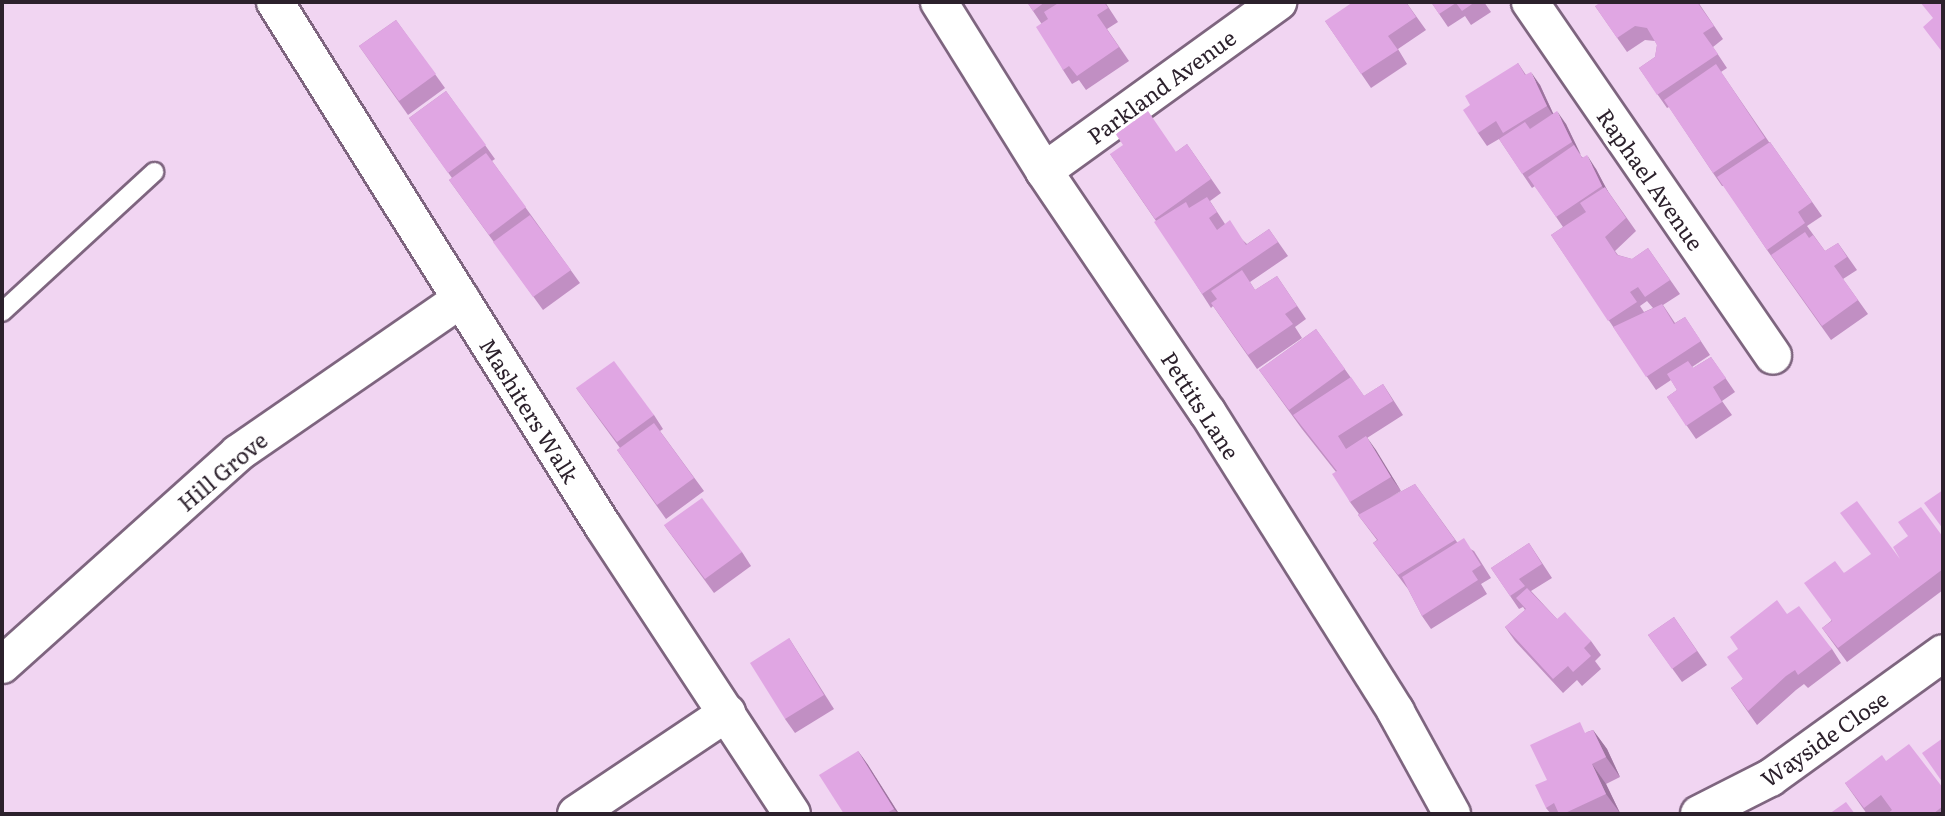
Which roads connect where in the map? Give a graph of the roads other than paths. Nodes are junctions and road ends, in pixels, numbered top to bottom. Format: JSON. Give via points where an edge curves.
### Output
{"nodes":[{"id":1,"x":275,"y":2,"type":"edge"},
{"id":2,"x":939,"y":2,"type":"edge"},
{"id":3,"x":1278,"y":2,"type":"edge"},
{"id":4,"x":1530,"y":2,"type":"edge"},
{"id":5,"x":1044,"y":171,"type":"junction"},
{"id":6,"x":154,"y":172,"type":"dead end"},
{"id":7,"x":461,"y":299,"type":"junction"},
{"id":8,"x":2,"y":312,"type":"edge"},
{"id":9,"x":1773,"y":356,"type":"dead end"},
{"id":10,"x":1943,"y":653,"type":"edge"},
{"id":11,"x":2,"y":665,"type":"edge"},
{"id":12,"x":727,"y":713,"type":"junction"},
{"id":13,"x":576,"y":814,"type":"edge"},
{"id":14,"x":792,"y":814,"type":"edge"},
{"id":15,"x":1452,"y":814,"type":"edge"},
{"id":16,"x":1699,"y":814,"type":"edge"}],
"edges":[{"from":1,"to":7,"type":"street","name":"Mashiters Walk"},
{"from":2,"to":5,"type":"street","name":"Pettits Lane"},
{"from":3,"to":5,"type":"street","name":"Parkland Avenue"},
{"from":4,"to":9,"type":"street","name":"Raphael Avenue"},
{"from":5,"to":15,"type":"street","name":"Pettits Lane","via":[[1208,413],[1396,712]]},
{"from":6,"to":8,"type":"lane"},
{"from":7,"to":11,"type":"street","name":"Hill Grove","via":[[238,453]]},
{"from":7,"to":12,"type":"street","name":"Mashiters Walk"},
{"from":10,"to":16,"type":"street","name":"Wayside Close","via":[[1770,778]]},
{"from":12,"to":13,"type":"street"},
{"from":12,"to":14,"type":"street","name":"Mashiters Walk"}]}
